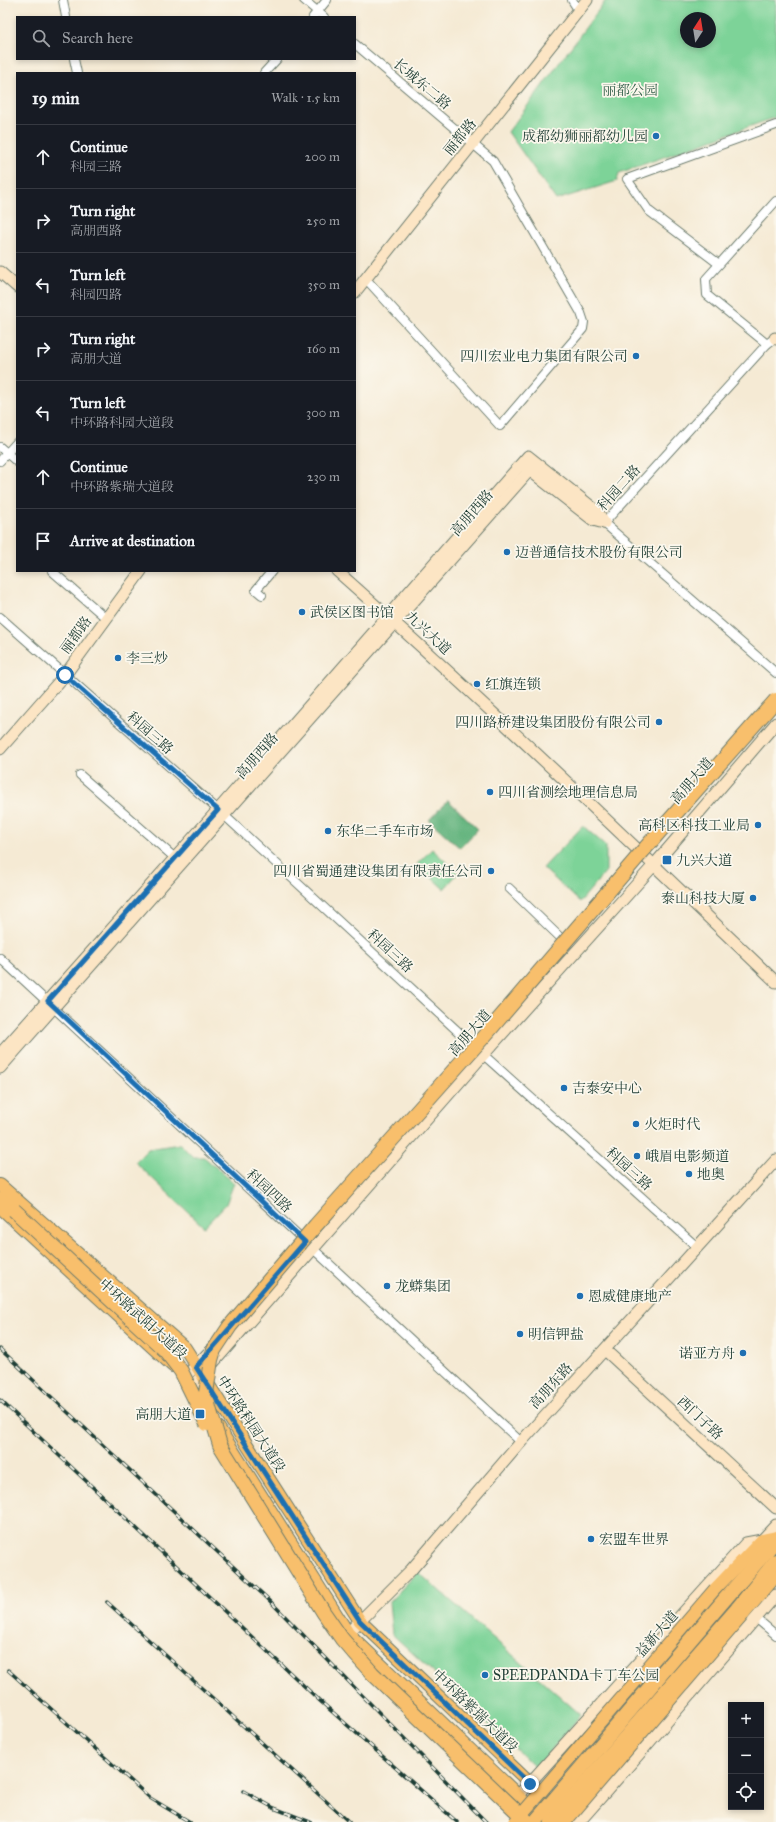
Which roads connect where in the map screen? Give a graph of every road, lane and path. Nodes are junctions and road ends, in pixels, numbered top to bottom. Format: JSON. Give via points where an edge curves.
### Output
{"nodes":[{"id":1,"x":63,"y":0,"type":"edge"},
{"id":2,"x":304,"y":0,"type":"edge"},
{"id":3,"x":328,"y":0,"type":"edge"},
{"id":4,"x":572,"y":0,"type":"edge"},
{"id":5,"x":587,"y":0,"type":"edge"},
{"id":6,"x":579,"y":11,"type":"junction"},
{"id":7,"x":318,"y":15,"type":"edge"},
{"id":8,"x":66,"y":16,"type":"edge"},
{"id":9,"x":356,"y":45,"type":"edge"},
{"id":10,"x":74,"y":60,"type":"edge"},
{"id":11,"x":275,"y":60,"type":"edge"},
{"id":12,"x":77,"y":72,"type":"edge"},
{"id":13,"x":265,"y":72,"type":"edge"},
{"id":14,"x":776,"y":125,"type":"edge"},
{"id":15,"x":473,"y":144,"type":"junction"},
{"id":16,"x":776,"y":201,"type":"edge"},
{"id":17,"x":719,"y":264,"type":"junction"},
{"id":18,"x":0,"y":272,"type":"edge"},
{"id":19,"x":366,"y":279,"type":"junction"},
{"id":20,"x":16,"y":286,"type":"edge"},
{"id":21,"x":356,"y":291,"type":"edge"},
{"id":22,"x":772,"y":340,"type":"edge"},
{"id":23,"x":16,"y":443,"type":"edge"},
{"id":24,"x":0,"y":447,"type":"edge"},
{"id":25,"x":7,"y":453,"type":"junction"},
{"id":26,"x":0,"y":461,"type":"edge"},
{"id":27,"x":16,"y":461,"type":"edge"},
{"id":28,"x":529,"y":463,"type":"junction"},
{"id":29,"x":604,"y":523,"type":"junction"},
{"id":30,"x":53,"y":572,"type":"edge"},
{"id":31,"x":139,"y":572,"type":"edge"},
{"id":32,"x":337,"y":572,"type":"edge"},
{"id":33,"x":274,"y":573,"type":"edge"},
{"id":34,"x":262,"y":596,"type":"dead end"},
{"id":35,"x":387,"y":615,"type":"junction"},
{"id":36,"x":0,"y":617,"type":"edge"},
{"id":37,"x":106,"y":618,"type":"junction"},
{"id":38,"x":395,"y":623,"type":"junction"},
{"id":39,"x":776,"y":673,"type":"edge"},
{"id":40,"x":65,"y":675,"type":"junction"},
{"id":41,"x":776,"y":700,"type":"edge"},
{"id":42,"x":776,"y":707,"type":"edge"},
{"id":43,"x":776,"y":723,"type":"edge"},
{"id":44,"x":0,"y":749,"type":"edge"},
{"id":45,"x":80,"y":775,"type":"dead end"},
{"id":46,"x":221,"y":813,"type":"junction"},
{"id":47,"x":660,"y":831,"type":"junction"},
{"id":48,"x":646,"y":856,"type":"junction"},
{"id":49,"x":175,"y":858,"type":"junction"},
{"id":50,"x":654,"y":865,"type":"junction"},
{"id":51,"x":509,"y":888,"type":"dead end"},
{"id":52,"x":568,"y":944,"type":"junction"},
{"id":53,"x":0,"y":958,"type":"edge"},
{"id":54,"x":776,"y":982,"type":"edge"},
{"id":55,"x":51,"y":1004,"type":"junction"},
{"id":56,"x":480,"y":1052,"type":"junction"},
{"id":57,"x":0,"y":1054,"type":"edge"},
{"id":58,"x":0,"y":1068,"type":"edge"},
{"id":59,"x":776,"y":1160,"type":"edge"},
{"id":60,"x":0,"y":1186,"type":"edge"},
{"id":61,"x":0,"y":1200,"type":"edge"},
{"id":62,"x":0,"y":1207,"type":"edge"},
{"id":63,"x":0,"y":1214,"type":"edge"},
{"id":64,"x":13,"y":1215,"type":"junction"},
{"id":65,"x":308,"y":1245,"type":"junction"},
{"id":66,"x":696,"y":1247,"type":"junction"},
{"id":67,"x":605,"y":1350,"type":"junction"},
{"id":68,"x":199,"y":1371,"type":"junction"},
{"id":69,"x":189,"y":1382,"type":"junction"},
{"id":70,"x":521,"y":1442,"type":"junction"},
{"id":71,"x":220,"y":1446,"type":"junction"},
{"id":72,"x":776,"y":1508,"type":"edge"},
{"id":73,"x":776,"y":1524,"type":"edge"},
{"id":74,"x":776,"y":1538,"type":"edge"},
{"id":75,"x":762,"y":1540,"type":"junction"},
{"id":76,"x":776,"y":1561,"type":"edge"},
{"id":77,"x":776,"y":1576,"type":"edge"},
{"id":78,"x":720,"y":1594,"type":"junction"},
{"id":79,"x":776,"y":1595,"type":"edge"},
{"id":80,"x":740,"y":1612,"type":"junction"},
{"id":81,"x":757,"y":1619,"type":"junction"},
{"id":82,"x":360,"y":1621,"type":"junction"},
{"id":83,"x":348,"y":1632,"type":"junction"},
{"id":84,"x":776,"y":1635,"type":"edge"},
{"id":85,"x":589,"y":1719,"type":"junction"},
{"id":86,"x":639,"y":1754,"type":"junction"},
{"id":87,"x":530,"y":1784,"type":"junction"},
{"id":88,"x":518,"y":1796,"type":"junction"},
{"id":89,"x":515,"y":1822,"type":"edge"},
{"id":90,"x":528,"y":1822,"type":"edge"},
{"id":91,"x":535,"y":1822,"type":"edge"},
{"id":92,"x":546,"y":1822,"type":"edge"},
{"id":93,"x":552,"y":1822,"type":"edge"},
{"id":94,"x":565,"y":1822,"type":"edge"},
{"id":95,"x":570,"y":1822,"type":"edge"},
{"id":96,"x":578,"y":1822,"type":"edge"}],
"edges":[{"from":1,"to":8,"type":"street"},
{"from":2,"to":7,"type":"street"},
{"from":3,"to":7,"type":"street"},
{"from":4,"to":6,"type":"street"},
{"from":5,"to":6,"type":"street","name":"丽都路"},
{"from":6,"to":15,"type":"street","name":"丽都路"},
{"from":9,"to":15,"type":"street","name":"长城东二路"},
{"from":10,"to":12,"type":"street"},
{"from":11,"to":13,"type":"street"},
{"from":14,"to":17,"type":"street","via":[[627,179],[650,211]]},
{"from":15,"to":19,"type":"street","name":"丽都路"},
{"from":15,"to":19,"type":"street","name":"长城东二路","via":[[493,161],[581,313],[583,329],[500,426]]},
{"from":16,"to":17,"type":"street"},
{"from":17,"to":22,"type":"street","via":[[706,279],[707,295]]},
{"from":18,"to":20,"type":"street"},
{"from":19,"to":21,"type":"street","name":"丽都路"},
{"from":22,"to":29,"type":"street","name":"科园二路"},
{"from":23,"to":25,"type":"street"},
{"from":24,"to":25,"type":"street"},
{"from":25,"to":26,"type":"street"},
{"from":25,"to":27,"type":"street"},
{"from":28,"to":29,"type":"street","via":[[593,520]]},
{"from":28,"to":35,"type":"street","name":"高朋西路"},
{"from":28,"to":38,"type":"street","name":"高朋西路"},
{"from":29,"to":39,"type":"street","name":"科园二路"},
{"from":30,"to":37,"type":"street"},
{"from":31,"to":37,"type":"street","name":"丽都路"},
{"from":32,"to":35,"type":"street","name":"九兴大道"},
{"from":33,"to":34,"type":"street","via":[[256,590]]},
{"from":35,"to":38,"type":"street","name":"九兴大道"},
{"from":35,"to":46,"type":"street","name":"高朋西路"},
{"from":36,"to":40,"type":"street","name":"科园三路"},
{"from":37,"to":40,"type":"street","name":"丽都路"},
{"from":38,"to":46,"type":"street","name":"高朋西路"},
{"from":38,"to":48,"type":"street","name":"九兴大道"},
{"from":40,"to":44,"type":"street","name":"丽都路"},
{"from":40,"to":46,"type":"street","name":"科园三路"},
{"from":41,"to":47,"type":"highway","bridge":true},
{"from":42,"to":48,"type":"street","name":"高朋大道"},
{"from":43,"to":50,"type":"street","name":"高朋大道"},
{"from":45,"to":49,"type":"street"},
{"from":46,"to":49,"type":"street","name":"高朋西路"},
{"from":46,"to":55,"type":"street","name":"高朋西路"},
{"from":46,"to":56,"type":"street","name":"科园三路"},
{"from":47,"to":56,"type":"highway","bridge":true,"via":[[631,856],[502,1008]]},
{"from":47,"to":71,"type":"highway","bridge":true,"via":[[561,949],[316,1225],[222,1336],[211,1360],[206,1394]]},
{"from":48,"to":50,"type":"street","name":"九兴大道"},
{"from":48,"to":52,"type":"street","name":"高朋大道"},
{"from":49,"to":55,"type":"street","name":"高朋西路"},
{"from":50,"to":54,"type":"street","name":"九兴大道"},
{"from":50,"to":56,"type":"street","name":"高朋大道"},
{"from":51,"to":52,"type":"street"},
{"from":52,"to":56,"type":"street","name":"高朋大道"},
{"from":53,"to":55,"type":"street","name":"科园四路"},
{"from":55,"to":57,"type":"street","name":"高朋西路"},
{"from":55,"to":58,"type":"street","name":"高朋西路"},
{"from":55,"to":65,"type":"street","name":"科园四路"},
{"from":56,"to":65,"type":"street","name":"高朋大道"},
{"from":56,"to":66,"type":"street","name":"科园三路"},
{"from":59,"to":66,"type":"street","name":"高朋东路"},
{"from":60,"to":68,"type":"main road","name":"中环路科园大道段","via":[[184,1348]]},
{"from":61,"to":64,"type":"highway"},
{"from":62,"to":64,"type":"main road","name":"中环路武阳大道段"},
{"from":63,"to":64,"type":"street"},
{"from":64,"to":69,"type":"main road","name":"中环路武阳大道段"},
{"from":64,"to":71,"type":"highway","bridge":true,"via":[[165,1350],[181,1370]]},
{"from":65,"to":68,"type":"street","name":"高朋大道"},
{"from":65,"to":70,"type":"street","name":"科园四路"},
{"from":66,"to":67,"type":"street","name":"高朋东路"},
{"from":67,"to":70,"type":"street","name":"高朋东路"},
{"from":67,"to":72,"type":"street","name":"西门子路"},
{"from":68,"to":69,"type":"street","name":"高朋大道"},
{"from":68,"to":82,"type":"main road","name":"中环路科园大道段"},
{"from":69,"to":83,"type":"main road","name":"中环路武阳大道段"},
{"from":70,"to":82,"type":"street","name":"高朋东路","via":[[411,1570]]},
{"from":71,"to":90,"type":"highway","bridge":true,"via":[[306,1587],[342,1639],[372,1673]]},
{"from":73,"to":75,"type":"street"},
{"from":74,"to":75,"type":"main road"},
{"from":74,"to":78,"type":"highway"},
{"from":75,"to":78,"type":"main road","name":"益新大道"},
{"from":75,"to":85,"type":"street","via":[[746,1543]]},
{"from":76,"to":80,"type":"highway"},
{"from":77,"to":80,"type":"main road"},
{"from":78,"to":89,"type":"main road","name":"益新大道","bridge":true},
{"from":78,"to":91,"type":"highway","bridge":true},
{"from":79,"to":81,"type":"street"},
{"from":80,"to":93,"type":"highway","bridge":true},
{"from":80,"to":94,"type":"main road","bridge":true},
{"from":81,"to":84,"type":"street"},
{"from":81,"to":86,"type":"street"},
{"from":82,"to":83,"type":"street","name":"高朋东路"},
{"from":82,"to":87,"type":"main road","name":"中环路紫瑞大道段"},
{"from":83,"to":88,"type":"main road"},
{"from":85,"to":86,"type":"street","via":[[581,1739],[587,1750],[597,1758],[610,1761]]},
{"from":85,"to":87,"type":"street"},
{"from":86,"to":96,"type":"street"},
{"from":87,"to":88,"type":"street"},
{"from":87,"to":95,"type":"main road","name":"中环路紫瑞大道段"},
{"from":88,"to":92,"type":"main road"}]}
